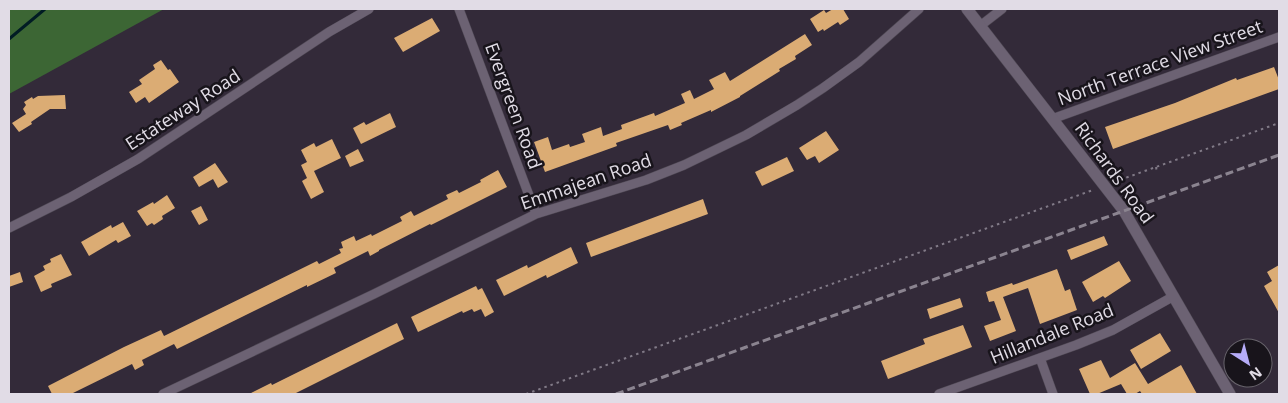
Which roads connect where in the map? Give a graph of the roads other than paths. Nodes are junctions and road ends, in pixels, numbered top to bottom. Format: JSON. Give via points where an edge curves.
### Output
{"nodes":[{"id":1,"x":369,"y":9,"type":"edge"},
{"id":2,"x":459,"y":9,"type":"edge"},
{"id":3,"x":919,"y":9,"type":"edge"},
{"id":4,"x":967,"y":9,"type":"edge"},
{"id":5,"x":1002,"y":9,"type":"edge"},
{"id":6,"x":980,"y":26,"type":"junction"},
{"id":7,"x":1279,"y":37,"type":"edge"},
{"id":8,"x":1052,"y":119,"type":"junction"},
{"id":9,"x":536,"y":214,"type":"junction"},
{"id":10,"x":9,"y":228,"type":"edge"},
{"id":11,"x":1174,"y":296,"type":"junction"},
{"id":12,"x":1040,"y":358,"type":"junction"},
{"id":13,"x":163,"y":394,"type":"edge"},
{"id":14,"x":939,"y":394,"type":"edge"},
{"id":15,"x":1053,"y":394,"type":"edge"},
{"id":16,"x":1230,"y":394,"type":"edge"}],
"edges":[{"from":1,"to":10,"type":"street","name":"Estateway Road","via":[[138,159]]},
{"from":2,"to":9,"type":"street","name":"Evergreen Road"},
{"from":3,"to":9,"type":"street","name":"Emmajean Road","via":[[859,62],[746,135],[646,180]]},
{"from":4,"to":6,"type":"street","name":"Richards Road"},
{"from":5,"to":6,"type":"street"},
{"from":6,"to":8,"type":"street","name":"Richards Road"},
{"from":7,"to":8,"type":"street","name":"North Terrace View Street"},
{"from":8,"to":11,"type":"street","name":"Richards Road","via":[[1124,211]]},
{"from":9,"to":13,"type":"street","name":"Emmajean Road","via":[[366,299]]},
{"from":11,"to":12,"type":"street","name":"Hillandale Road","via":[[1113,330]]},
{"from":11,"to":16,"type":"street","name":"Richards Road"},
{"from":12,"to":14,"type":"street","name":"Hillandale Road"},
{"from":12,"to":15,"type":"street"}]}
